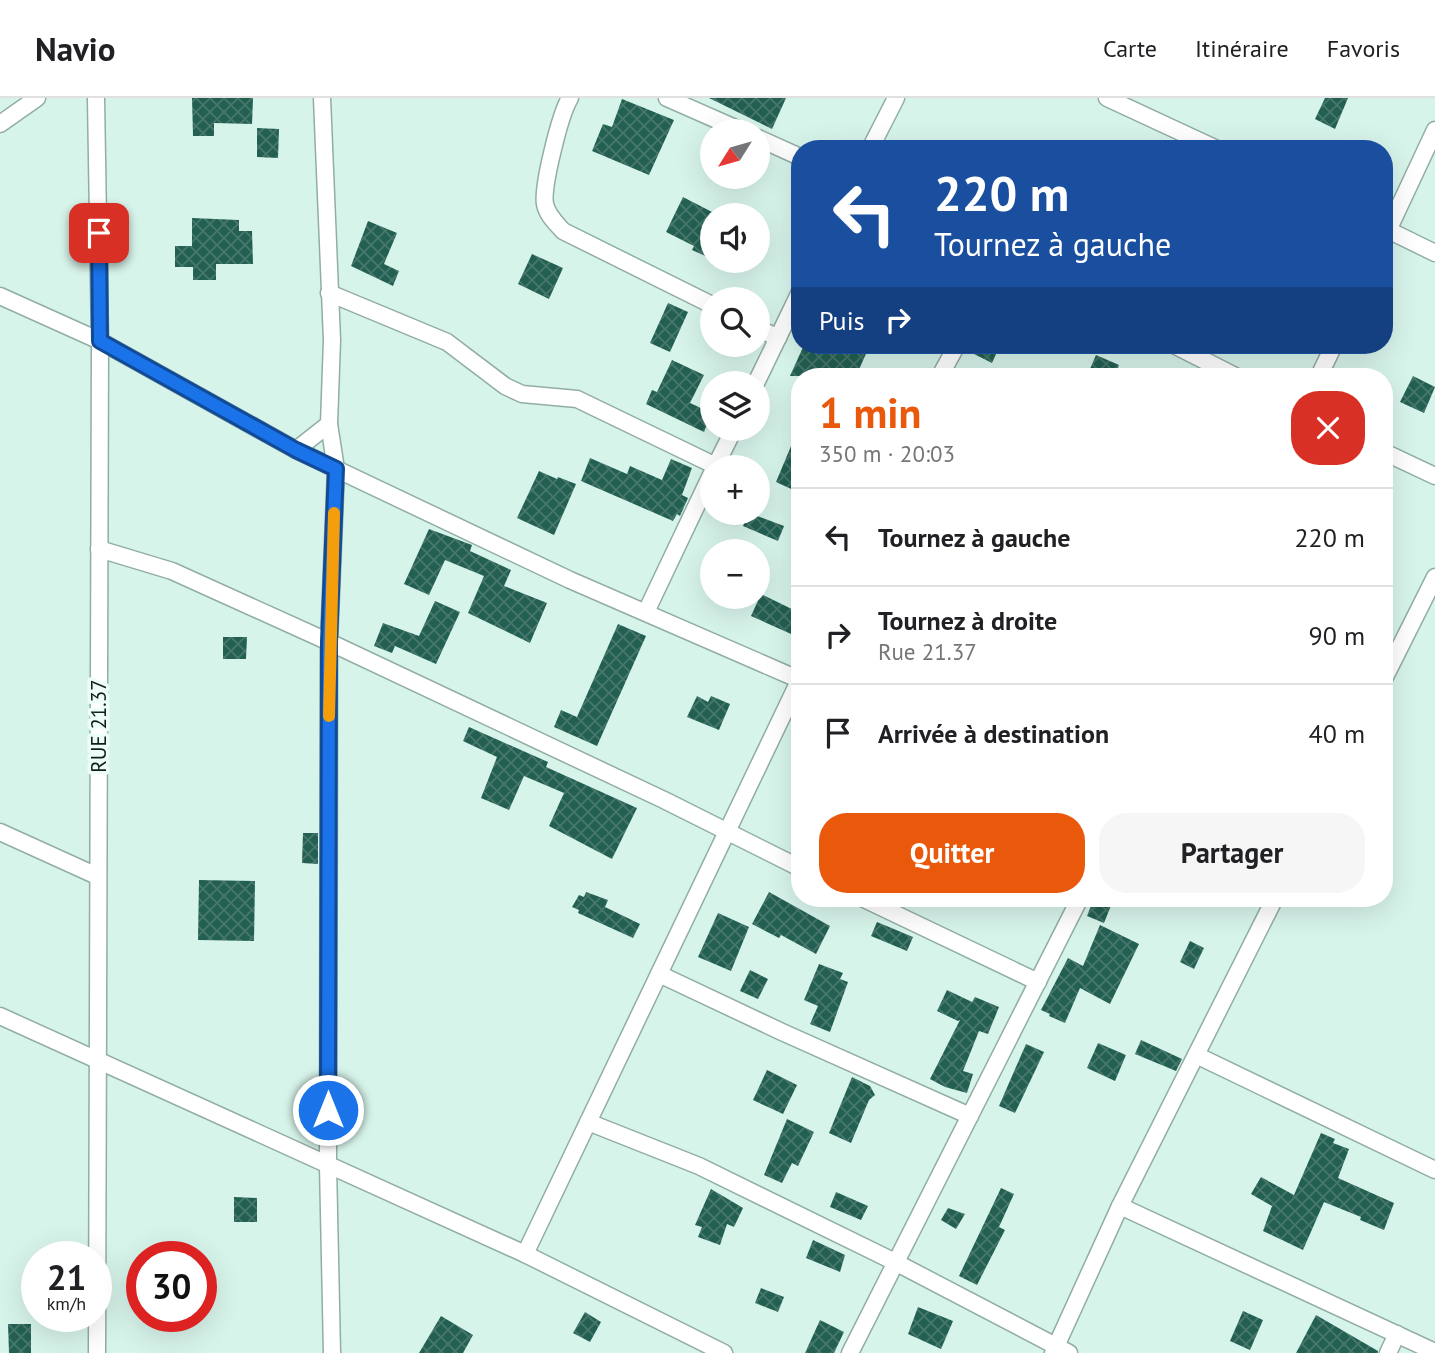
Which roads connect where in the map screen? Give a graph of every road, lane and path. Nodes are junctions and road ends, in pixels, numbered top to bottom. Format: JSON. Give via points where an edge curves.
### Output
{"nodes":[{"id":1,"x":37,"y":98,"type":"edge"},
{"id":2,"x":96,"y":98,"type":"edge"},
{"id":3,"x":322,"y":98,"type":"edge"},
{"id":4,"x":570,"y":98,"type":"edge"},
{"id":5,"x":667,"y":98,"type":"edge"},
{"id":6,"x":896,"y":98,"type":"edge"},
{"id":7,"x":1107,"y":98,"type":"edge"},
{"id":8,"x":715,"y":119,"type":"edge"},
{"id":9,"x":0,"y":124,"type":"edge"},
{"id":10,"x":1435,"y":130,"type":"edge"},
{"id":11,"x":875,"y":140,"type":"edge"},
{"id":12,"x":1198,"y":140,"type":"edge"},
{"id":13,"x":770,"y":143,"type":"edge"},
{"id":14,"x":791,"y":153,"type":"edge"},
{"id":15,"x":1393,"y":218,"type":"edge"},
{"id":16,"x":1393,"y":236,"type":"edge"},
{"id":17,"x":1435,"y":253,"type":"edge"},
{"id":18,"x":329,"y":293,"type":"junction"},
{"id":19,"x":0,"y":296,"type":"edge"},
{"id":20,"x":700,"y":299,"type":"edge"},
{"id":21,"x":791,"y":311,"type":"edge"},
{"id":22,"x":770,"y":334,"type":"edge"},
{"id":23,"x":778,"y":338,"type":"junction"},
{"id":24,"x":100,"y":341,"type":"junction"},
{"id":25,"x":1192,"y":354,"type":"edge"},
{"id":26,"x":1219,"y":368,"type":"edge"},
{"id":27,"x":762,"y":371,"type":"edge"},
{"id":28,"x":329,"y":424,"type":"junction"},
{"id":29,"x":296,"y":450,"type":"junction"},
{"id":30,"x":1393,"y":456,"type":"edge"},
{"id":31,"x":700,"y":462,"type":"edge"},
{"id":32,"x":336,"y":469,"type":"junction"},
{"id":33,"x":1435,"y":476,"type":"edge"},
{"id":34,"x":700,"y":498,"type":"edge"},
{"id":35,"x":99,"y":549,"type":"junction"},
{"id":36,"x":1435,"y":577,"type":"edge"},
{"id":37,"x":646,"y":612,"type":"junction"},
{"id":38,"x":329,"y":642,"type":"junction"},
{"id":39,"x":1393,"y":661,"type":"edge"},
{"id":40,"x":791,"y":676,"type":"edge"},
{"id":41,"x":791,"y":699,"type":"edge"},
{"id":42,"x":0,"y":832,"type":"edge"},
{"id":43,"x":727,"y":833,"type":"junction"},
{"id":44,"x":791,"y":864,"type":"edge"},
{"id":45,"x":97,"y":876,"type":"junction"},
{"id":46,"x":881,"y":907,"type":"edge"},
{"id":47,"x":1076,"y":907,"type":"edge"},
{"id":48,"x":1266,"y":907,"type":"edge"},
{"id":49,"x":659,"y":974,"type":"junction"},
{"id":50,"x":1038,"y":982,"type":"junction"},
{"id":51,"x":0,"y":1016,"type":"edge"},
{"id":52,"x":1196,"y":1055,"type":"junction"},
{"id":53,"x":99,"y":1059,"type":"junction"},
{"id":54,"x":971,"y":1116,"type":"junction"},
{"id":55,"x":588,"y":1122,"type":"junction"},
{"id":56,"x":328,"y":1165,"type":"junction"},
{"id":57,"x":1435,"y":1170,"type":"edge"},
{"id":58,"x":1120,"y":1206,"type":"junction"},
{"id":59,"x":525,"y":1254,"type":"junction"},
{"id":60,"x":895,"y":1262,"type":"junction"},
{"id":61,"x":1397,"y":1334,"type":"junction"},
{"id":62,"x":1060,"y":1351,"type":"edge"},
{"id":63,"x":1435,"y":1352,"type":"edge"},
{"id":64,"x":97,"y":1353,"type":"edge"},
{"id":65,"x":332,"y":1353,"type":"edge"},
{"id":66,"x":724,"y":1353,"type":"edge"},
{"id":67,"x":850,"y":1353,"type":"edge"},
{"id":68,"x":1388,"y":1353,"type":"edge"}],
"edges":[{"from":1,"to":9,"type":"street"},
{"from":2,"to":24,"type":"street","name":"RUE 21.37"},
{"from":3,"to":18,"type":"street"},
{"from":4,"to":20,"type":"street","via":[[556,132],[544,203],[551,219],[563,231]]},
{"from":5,"to":8,"type":"street"},
{"from":6,"to":11,"type":"street"},
{"from":7,"to":12,"type":"street"},
{"from":10,"to":15,"type":"street"},
{"from":13,"to":14,"type":"street"},
{"from":16,"to":17,"type":"street"},
{"from":18,"to":28,"type":"street"},
{"from":18,"to":31,"type":"street","via":[[447,342],[522,394],[577,399]]},
{"from":19,"to":24,"type":"street"},
{"from":21,"to":23,"type":"street"},
{"from":22,"to":23,"type":"street"},
{"from":23,"to":27,"type":"street"},
{"from":24,"to":29,"type":"street"},
{"from":24,"to":35,"type":"street","name":"RUE 21.37"},
{"from":25,"to":26,"type":"street"},
{"from":28,"to":29,"type":"street"},
{"from":28,"to":32,"type":"street"},
{"from":29,"to":32,"type":"street"},
{"from":30,"to":33,"type":"street"},
{"from":32,"to":37,"type":"street"},
{"from":32,"to":38,"type":"street"},
{"from":34,"to":37,"type":"street"},
{"from":35,"to":38,"type":"street","via":[[172,571]]},
{"from":35,"to":45,"type":"street","name":"RUE 21.37"},
{"from":36,"to":39,"type":"street"},
{"from":37,"to":40,"type":"street"},
{"from":38,"to":43,"type":"street"},
{"from":38,"to":56,"type":"street"},
{"from":41,"to":43,"type":"street"},
{"from":42,"to":45,"type":"street"},
{"from":43,"to":44,"type":"street"},
{"from":43,"to":49,"type":"street"},
{"from":45,"to":53,"type":"street","name":"RUE 21.37"},
{"from":46,"to":50,"type":"street"},
{"from":47,"to":50,"type":"street"},
{"from":48,"to":52,"type":"street"},
{"from":49,"to":54,"type":"street"},
{"from":49,"to":55,"type":"street"},
{"from":50,"to":54,"type":"street"},
{"from":51,"to":53,"type":"street"},
{"from":52,"to":57,"type":"street"},
{"from":52,"to":58,"type":"street"},
{"from":53,"to":56,"type":"street"},
{"from":53,"to":64,"type":"street","name":"RUE 21.37"},
{"from":54,"to":60,"type":"street"},
{"from":55,"to":59,"type":"street"},
{"from":55,"to":60,"type":"street","via":[[699,1166]]},
{"from":56,"to":59,"type":"street"},
{"from":56,"to":65,"type":"street"},
{"from":58,"to":61,"type":"street"},
{"from":58,"to":62,"type":"street"},
{"from":59,"to":66,"type":"street"},
{"from":60,"to":62,"type":"street"},
{"from":60,"to":67,"type":"street"},
{"from":61,"to":63,"type":"street"},
{"from":61,"to":68,"type":"street"}]}
